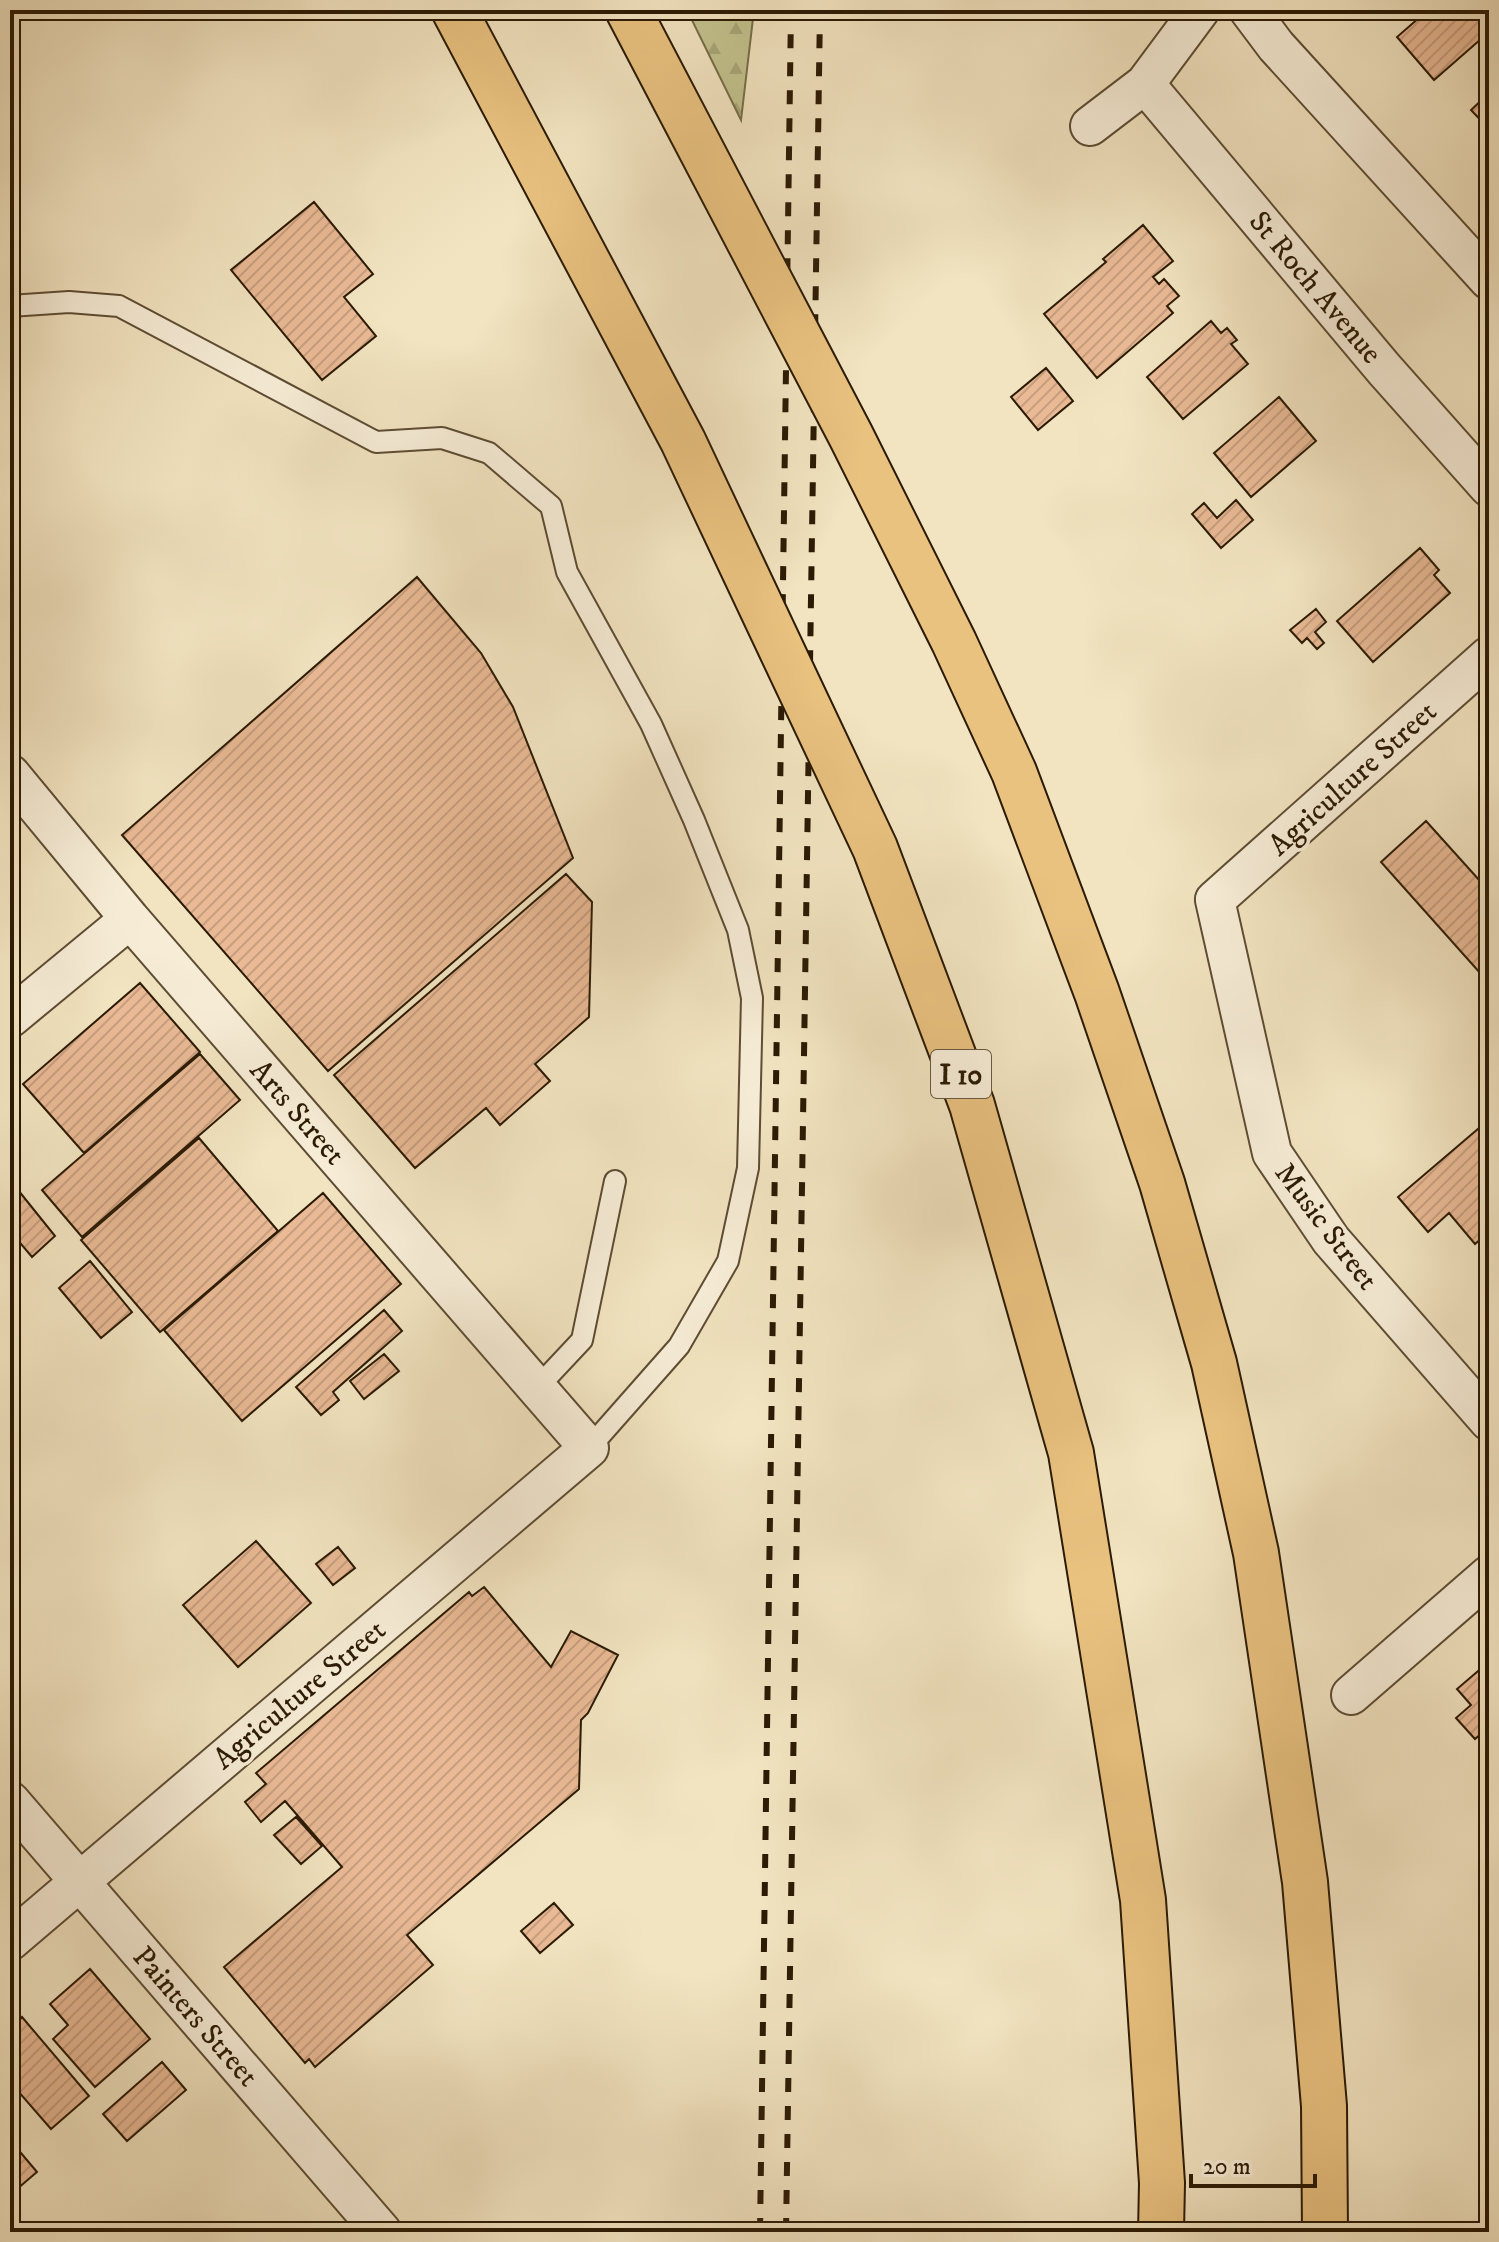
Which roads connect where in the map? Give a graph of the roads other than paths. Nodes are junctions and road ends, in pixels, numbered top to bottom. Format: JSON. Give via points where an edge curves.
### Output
{"nodes":[{"id":1,"x":454,"y":10,"type":"edge"},
{"id":2,"x":628,"y":10,"type":"edge"},
{"id":3,"x":1200,"y":10,"type":"edge"},
{"id":4,"x":1249,"y":10,"type":"edge"},
{"id":5,"x":1145,"y":84,"type":"junction"},
{"id":6,"x":1090,"y":126,"type":"dead end"},
{"id":7,"x":1489,"y":280,"type":"edge"},
{"id":8,"x":10,"y":306,"type":"edge"},
{"id":9,"x":1489,"y":487,"type":"edge"},
{"id":10,"x":1489,"y":656,"type":"edge"},
{"id":11,"x":10,"y":774,"type":"edge"},
{"id":12,"x":1215,"y":900,"type":"joint"},
{"id":13,"x":130,"y":919,"type":"junction"},
{"id":14,"x":10,"y":1018,"type":"edge"},
{"id":15,"x":615,"y":1181,"type":"dead end"},
{"id":16,"x":537,"y":1388,"type":"junction"},
{"id":17,"x":1489,"y":1421,"type":"edge"},
{"id":18,"x":589,"y":1448,"type":"junction"},
{"id":19,"x":1489,"y":1575,"type":"edge"},
{"id":20,"x":1351,"y":1695,"type":"dead end"},
{"id":21,"x":10,"y":1801,"type":"edge"},
{"id":22,"x":79,"y":1881,"type":"junction"},
{"id":23,"x":10,"y":1941,"type":"edge"},
{"id":24,"x":382,"y":2232,"type":"edge"},
{"id":25,"x":1161,"y":2232,"type":"edge"},
{"id":26,"x":1325,"y":2232,"type":"edge"}],
"edges":[{"from":1,"to":25,"type":"highway","number":"I 10","bridge":true,"via":[[683,441],[875,848],[972,1105],[1074,1469],[1143,1900]]},
{"from":2,"to":26,"type":"highway","bridge":true,"via":[[851,436],[1014,772],[1162,1183],[1214,1363],[1256,1553],[1305,1882],[1324,2106]]},
{"from":3,"to":5,"type":"street"},
{"from":4,"to":7,"type":"street"},
{"from":5,"to":6,"type":"street"},
{"from":5,"to":9,"type":"street","name":"St Roch Avenue"},
{"from":8,"to":18,"type":"lane","via":[[119,306],[376,442],[442,438],[489,453],[551,506],[567,572],[651,724],[694,820],[738,930],[752,998],[748,1168],[728,1261],[679,1346]]},
{"from":10,"to":12,"type":"street","name":"Agriculture Street"},
{"from":11,"to":13,"type":"street","name":"Arts Street"},
{"from":12,"to":17,"type":"street","name":"Music Street","via":[[1272,1153],[1331,1240]]},
{"from":13,"to":14,"type":"street"},
{"from":13,"to":16,"type":"street","name":"Arts Street"},
{"from":15,"to":16,"type":"lane","via":[[582,1340]]},
{"from":16,"to":18,"type":"street","name":"Arts Street"},
{"from":18,"to":22,"type":"street","name":"Agriculture Street"},
{"from":19,"to":20,"type":"street"},
{"from":21,"to":22,"type":"street","name":"Painters Street"},
{"from":22,"to":23,"type":"street","name":"Agriculture Street"},
{"from":22,"to":24,"type":"street","name":"Painters Street"}]}
